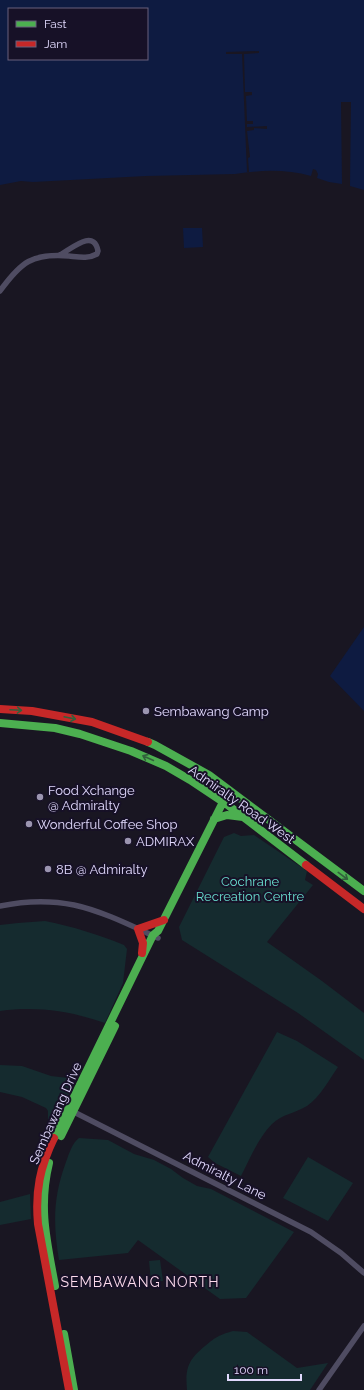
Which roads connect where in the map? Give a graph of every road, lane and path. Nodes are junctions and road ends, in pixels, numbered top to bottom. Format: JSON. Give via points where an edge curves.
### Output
{"nodes":[{"id":1,"x":60,"y":255,"type":"junction"},
{"id":2,"x":0,"y":291,"type":"edge"},
{"id":3,"x":0,"y":710,"type":"edge"},
{"id":4,"x":0,"y":723,"type":"edge"},
{"id":5,"x":219,"y":782,"type":"junction"},
{"id":6,"x":223,"y":802,"type":"junction"},
{"id":7,"x":246,"y":818,"type":"junction"},
{"id":8,"x":214,"y":819,"type":"junction"},
{"id":9,"x":364,"y":891,"type":"edge"},
{"id":10,"x":0,"y":906,"type":"edge"},
{"id":11,"x":364,"y":909,"type":"edge"},
{"id":12,"x":164,"y":920,"type":"junction"},
{"id":13,"x":138,"y":929,"type":"junction"},
{"id":14,"x":157,"y":935,"type":"junction"},
{"id":15,"x":142,"y":957,"type":"junction"},
{"id":16,"x":71,"y":1110,"type":"junction"},
{"id":17,"x":364,"y":1273,"type":"edge"},
{"id":18,"x":364,"y":1326,"type":"edge"},
{"id":19,"x":68,"y":1390,"type":"edge"},
{"id":20,"x":74,"y":1390,"type":"edge"},
{"id":21,"x":319,"y":1390,"type":"edge"}],
"edges":[{"from":1,"to":1,"type":"street","via":[[80,242],[87,241],[96,243],[98,251],[97,254],[88,257]]},
{"from":1,"to":2,"type":"street","via":[[30,260],[16,269]]},
{"from":3,"to":5,"type":"main road","name":"Admiralty Road West","one_way":true,"via":[[32,711],[92,722],[155,745]]},
{"from":6,"to":4,"type":"main road","name":"Admiralty Road West","one_way":true,"via":[[177,772],[105,741],[55,728]]},
{"from":5,"to":6,"type":"main road","via":[[226,797]]},
{"from":5,"to":9,"type":"main road","name":"Admiralty Road West","one_way":true},
{"from":6,"to":7,"type":"main road","name":"Admiralty Road West"},
{"from":6,"to":8,"type":"main road","name":"Sembawang Drive"},
{"from":7,"to":8,"type":"main road","via":[[228,815]]},
{"from":7,"to":11,"type":"main road","name":"Admiralty Road West"},
{"from":8,"to":12,"type":"main road","name":"Sembawang Drive"},
{"from":10,"to":13,"type":"street","via":[[34,902],[69,904]]},
{"from":12,"to":13,"type":"main road"},
{"from":12,"to":14,"type":"main road","name":"Sembawang Drive"},
{"from":13,"to":14,"type":"street"},
{"from":13,"to":15,"type":"main road","via":[[143,944]]},
{"from":14,"to":15,"type":"main road","name":"Sembawang Drive"},
{"from":14,"to":16,"type":"main road","name":"Sembawang Drive"},
{"from":15,"to":16,"type":"main road","name":"Sembawang Drive"},
{"from":16,"to":17,"type":"street","name":"Admiralty Lane","via":[[311,1232]]},
{"from":16,"to":19,"type":"main road","name":"Sembawang Drive","via":[[45,1158],[39,1177],[36,1204]]},
{"from":16,"to":20,"type":"main road","name":"Sembawang Drive","via":[[50,1158],[43,1188],[43,1204],[44,1225]]},
{"from":18,"to":21,"type":"street"}]}
